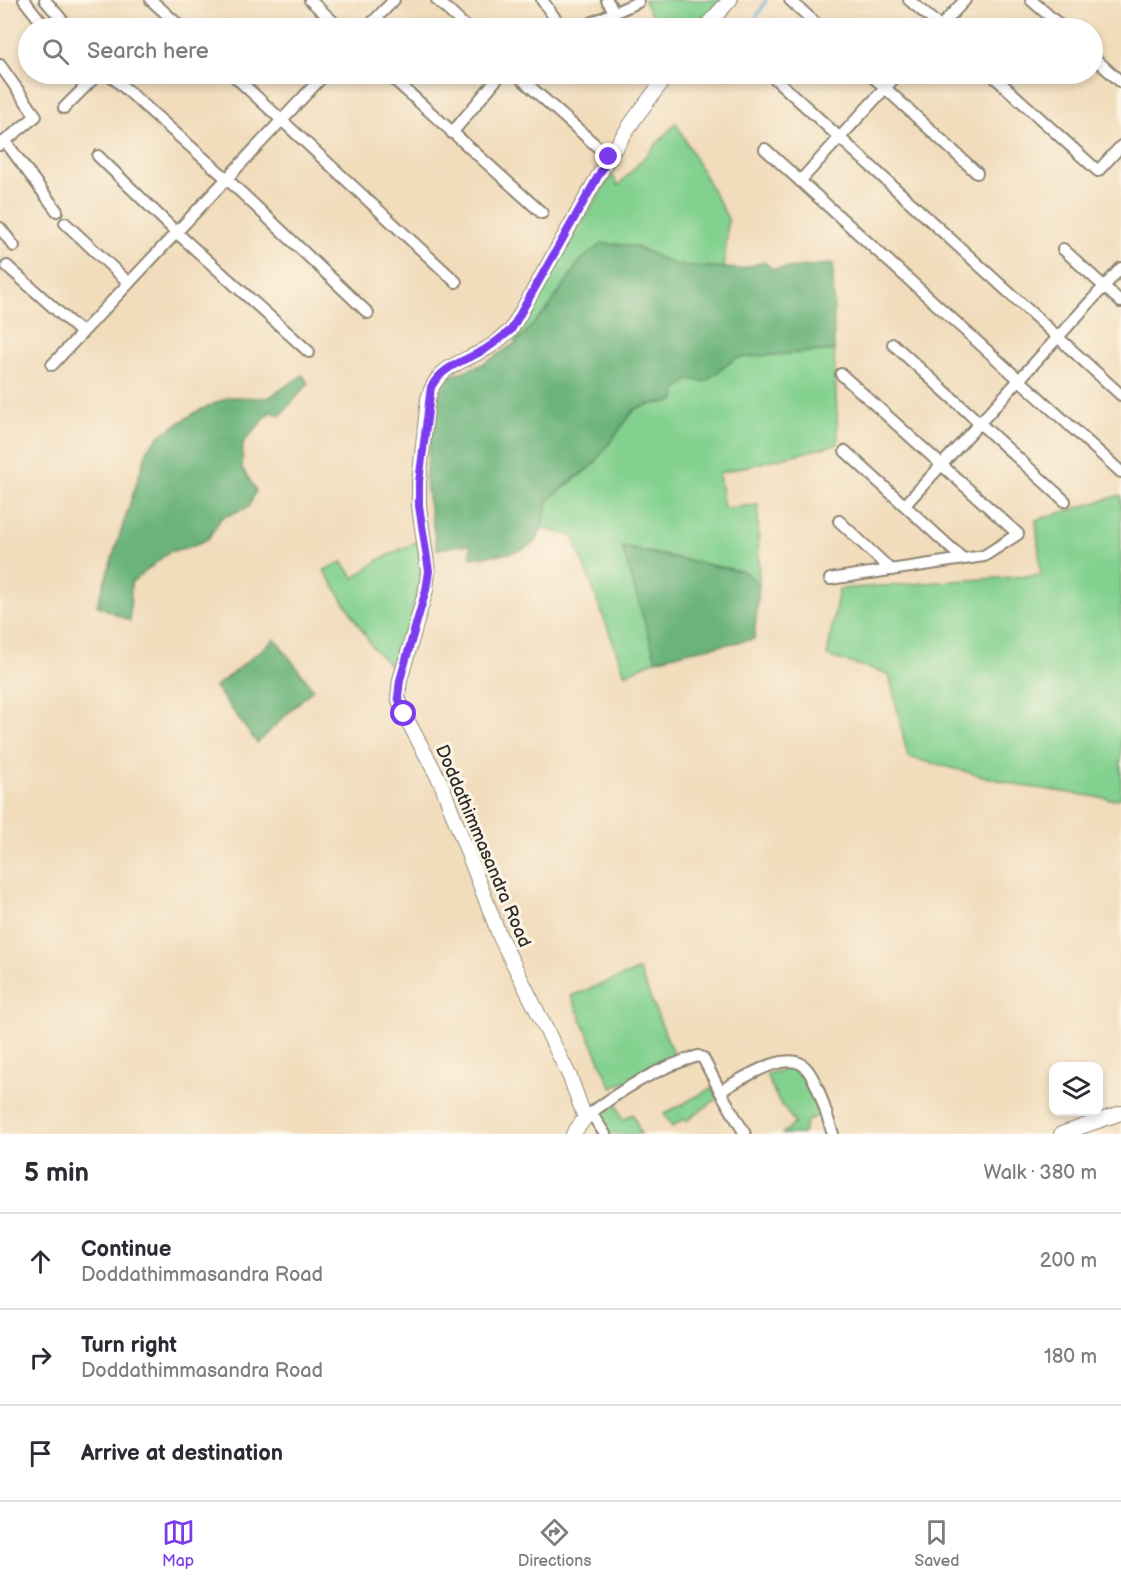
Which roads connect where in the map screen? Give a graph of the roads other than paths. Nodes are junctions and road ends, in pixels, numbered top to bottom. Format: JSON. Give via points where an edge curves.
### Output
{"nodes":[{"id":1,"x":24,"y":0,"type":"edge"},
{"id":2,"x":45,"y":0,"type":"edge"},
{"id":3,"x":151,"y":0,"type":"edge"},
{"id":4,"x":310,"y":0,"type":"edge"},
{"id":5,"x":394,"y":0,"type":"edge"},
{"id":6,"x":437,"y":0,"type":"edge"},
{"id":7,"x":542,"y":0,"type":"edge"},
{"id":8,"x":607,"y":0,"type":"edge"},
{"id":9,"x":730,"y":0,"type":"edge"},
{"id":10,"x":790,"y":0,"type":"edge"},
{"id":11,"x":909,"y":0,"type":"edge"},
{"id":12,"x":965,"y":0,"type":"edge"},
{"id":13,"x":1031,"y":0,"type":"edge"},
{"id":14,"x":638,"y":2,"type":"dead end"},
{"id":15,"x":615,"y":13,"type":"junction"},
{"id":16,"x":38,"y":18,"type":"edge"},
{"id":17,"x":60,"y":18,"type":"edge"},
{"id":18,"x":172,"y":18,"type":"edge"},
{"id":19,"x":329,"y":18,"type":"edge"},
{"id":20,"x":377,"y":18,"type":"edge"},
{"id":21,"x":456,"y":18,"type":"edge"},
{"id":22,"x":555,"y":18,"type":"edge"},
{"id":23,"x":603,"y":18,"type":"edge"},
{"id":24,"x":713,"y":18,"type":"edge"},
{"id":25,"x":810,"y":18,"type":"edge"},
{"id":26,"x":929,"y":18,"type":"edge"},
{"id":27,"x":949,"y":18,"type":"edge"},
{"id":28,"x":1052,"y":18,"type":"edge"},
{"id":29,"x":0,"y":65,"type":"edge"},
{"id":30,"x":1103,"y":66,"type":"edge"},
{"id":31,"x":1121,"y":82,"type":"edge"},
{"id":32,"x":88,"y":84,"type":"edge"},
{"id":33,"x":120,"y":84,"type":"edge"},
{"id":34,"x":243,"y":84,"type":"edge"},
{"id":35,"x":315,"y":84,"type":"edge"},
{"id":36,"x":399,"y":84,"type":"edge"},
{"id":37,"x":493,"y":84,"type":"edge"},
{"id":38,"x":527,"y":84,"type":"edge"},
{"id":39,"x":661,"y":84,"type":"edge"},
{"id":40,"x":781,"y":84,"type":"edge"},
{"id":41,"x":881,"y":84,"type":"edge"},
{"id":42,"x":889,"y":84,"type":"edge"},
{"id":43,"x":1002,"y":84,"type":"edge"},
{"id":44,"x":885,"y":88,"type":"junction"},
{"id":45,"x":64,"y":108,"type":"dead end"},
{"id":46,"x":282,"y":119,"type":"junction"},
{"id":47,"x":452,"y":133,"type":"junction"},
{"id":48,"x":839,"y":138,"type":"junction"},
{"id":49,"x":2,"y":143,"type":"edge"},
{"id":50,"x":1121,"y":146,"type":"edge"},
{"id":51,"x":765,"y":149,"type":"dead end"},
{"id":52,"x":98,"y":156,"type":"dead end"},
{"id":53,"x":609,"y":157,"type":"junction"},
{"id":54,"x":977,"y":173,"type":"dead end"},
{"id":55,"x":227,"y":179,"type":"junction"},
{"id":56,"x":800,"y":181,"type":"junction"},
{"id":57,"x":57,"y":211,"type":"dead end"},
{"id":58,"x":542,"y":213,"type":"dead end"},
{"id":59,"x":65,"y":223,"type":"dead end"},
{"id":60,"x":0,"y":228,"type":"edge"},
{"id":61,"x":176,"y":232,"type":"junction"},
{"id":62,"x":14,"y":246,"type":"dead end"},
{"id":63,"x":1063,"y":249,"type":"dead end"},
{"id":64,"x":7,"y":266,"type":"dead end"},
{"id":65,"x":1121,"y":268,"type":"edge"},
{"id":66,"x":456,"y":282,"type":"dead end"},
{"id":67,"x":129,"y":283,"type":"junction"},
{"id":68,"x":1104,"y":287,"type":"junction"},
{"id":69,"x":1121,"y":302,"type":"edge"},
{"id":70,"x":368,"y":313,"type":"dead end"},
{"id":71,"x":82,"y":333,"type":"junction"},
{"id":72,"x":1058,"y":338,"type":"junction"},
{"id":73,"x":893,"y":344,"type":"dead end"},
{"id":74,"x":309,"y":352,"type":"dead end"},
{"id":75,"x":52,"y":364,"type":"dead end"},
{"id":76,"x":842,"y":374,"type":"dead end"},
{"id":77,"x":1019,"y":380,"type":"junction"},
{"id":78,"x":1121,"y":395,"type":"edge"},
{"id":79,"x":980,"y":423,"type":"junction"},
{"id":80,"x":845,"y":451,"type":"dead end"},
{"id":81,"x":942,"y":465,"type":"junction"},
{"id":82,"x":1121,"y":472,"type":"edge"},
{"id":83,"x":1065,"y":501,"type":"dead end"},
{"id":84,"x":905,"y":505,"type":"junction"},
{"id":85,"x":839,"y":521,"type":"dead end"},
{"id":86,"x":963,"y":559,"type":"junction"},
{"id":87,"x":891,"y":570,"type":"junction"},
{"id":88,"x":830,"y":579,"type":"dead end"},
{"id":89,"x":720,"y":1091,"type":"junction"},
{"id":90,"x":1121,"y":1113,"type":"edge"},
{"id":91,"x":588,"y":1116,"type":"junction"},
{"id":92,"x":573,"y":1134,"type":"edge"},
{"id":93,"x":605,"y":1134,"type":"edge"},
{"id":94,"x":746,"y":1134,"type":"edge"},
{"id":95,"x":833,"y":1134,"type":"edge"},
{"id":96,"x":1061,"y":1134,"type":"edge"}],
"edges":[{"from":1,"to":16,"type":"street"},
{"from":2,"to":17,"type":"street"},
{"from":3,"to":18,"type":"street"},
{"from":4,"to":19,"type":"street"},
{"from":5,"to":20,"type":"street"},
{"from":6,"to":21,"type":"street"},
{"from":7,"to":22,"type":"street"},
{"from":8,"to":15,"type":"street"},
{"from":9,"to":24,"type":"street"},
{"from":10,"to":25,"type":"street"},
{"from":11,"to":26,"type":"street"},
{"from":12,"to":27,"type":"street"},
{"from":13,"to":28,"type":"street"},
{"from":14,"to":15,"type":"street"},
{"from":15,"to":23,"type":"street"},
{"from":29,"to":49,"type":"street","via":[[36,116]]},
{"from":30,"to":31,"type":"street"},
{"from":32,"to":45,"type":"street"},
{"from":33,"to":55,"type":"street"},
{"from":34,"to":46,"type":"street"},
{"from":35,"to":46,"type":"street"},
{"from":36,"to":47,"type":"street"},
{"from":37,"to":47,"type":"street"},
{"from":38,"to":53,"type":"street"},
{"from":39,"to":53,"type":"street","name":"Doddathimmasandra Road"},
{"from":40,"to":48,"type":"street"},
{"from":41,"to":44,"type":"street"},
{"from":42,"to":44,"type":"street"},
{"from":43,"to":50,"type":"street","via":[[1098,171]]},
{"from":44,"to":48,"type":"street"},
{"from":44,"to":54,"type":"street"},
{"from":46,"to":55,"type":"street"},
{"from":46,"to":66,"type":"street"},
{"from":47,"to":58,"type":"street"},
{"from":48,"to":56,"type":"street"},
{"from":48,"to":72,"type":"street"},
{"from":49,"to":57,"type":"street"},
{"from":51,"to":56,"type":"street"},
{"from":52,"to":61,"type":"street"},
{"from":53,"to":91,"type":"street","name":"Doddathimmasandra Road","via":[[511,330],[449,367],[431,387],[419,482],[429,571],[398,697],[441,783],[500,937]]},
{"from":55,"to":61,"type":"street"},
{"from":55,"to":70,"type":"street"},
{"from":56,"to":77,"type":"street"},
{"from":59,"to":67,"type":"street"},
{"from":60,"to":62,"type":"street"},
{"from":61,"to":67,"type":"street"},
{"from":61,"to":74,"type":"street"},
{"from":63,"to":68,"type":"street"},
{"from":64,"to":71,"type":"street"},
{"from":65,"to":68,"type":"street"},
{"from":67,"to":71,"type":"street"},
{"from":68,"to":69,"type":"street"},
{"from":68,"to":72,"type":"street"},
{"from":71,"to":75,"type":"street"},
{"from":72,"to":77,"type":"street"},
{"from":72,"to":78,"type":"street"},
{"from":73,"to":79,"type":"street"},
{"from":76,"to":81,"type":"street"},
{"from":77,"to":79,"type":"street"},
{"from":77,"to":82,"type":"street"},
{"from":79,"to":81,"type":"street"},
{"from":79,"to":83,"type":"street"},
{"from":80,"to":84,"type":"street"},
{"from":81,"to":84,"type":"street"},
{"from":81,"to":86,"type":"street","via":[[1018,534],[984,556]]},
{"from":84,"to":86,"type":"street"},
{"from":85,"to":87,"type":"street"},
{"from":86,"to":87,"type":"street"},
{"from":87,"to":88,"type":"street"},
{"from":89,"to":91,"type":"street","via":[[703,1058],[698,1056],[636,1083]]},
{"from":89,"to":94,"type":"street"},
{"from":89,"to":95,"type":"street","via":[[766,1066],[793,1061],[805,1066],[812,1077]]},
{"from":90,"to":96,"type":"street"},
{"from":91,"to":92,"type":"street"},
{"from":91,"to":93,"type":"street"}]}
